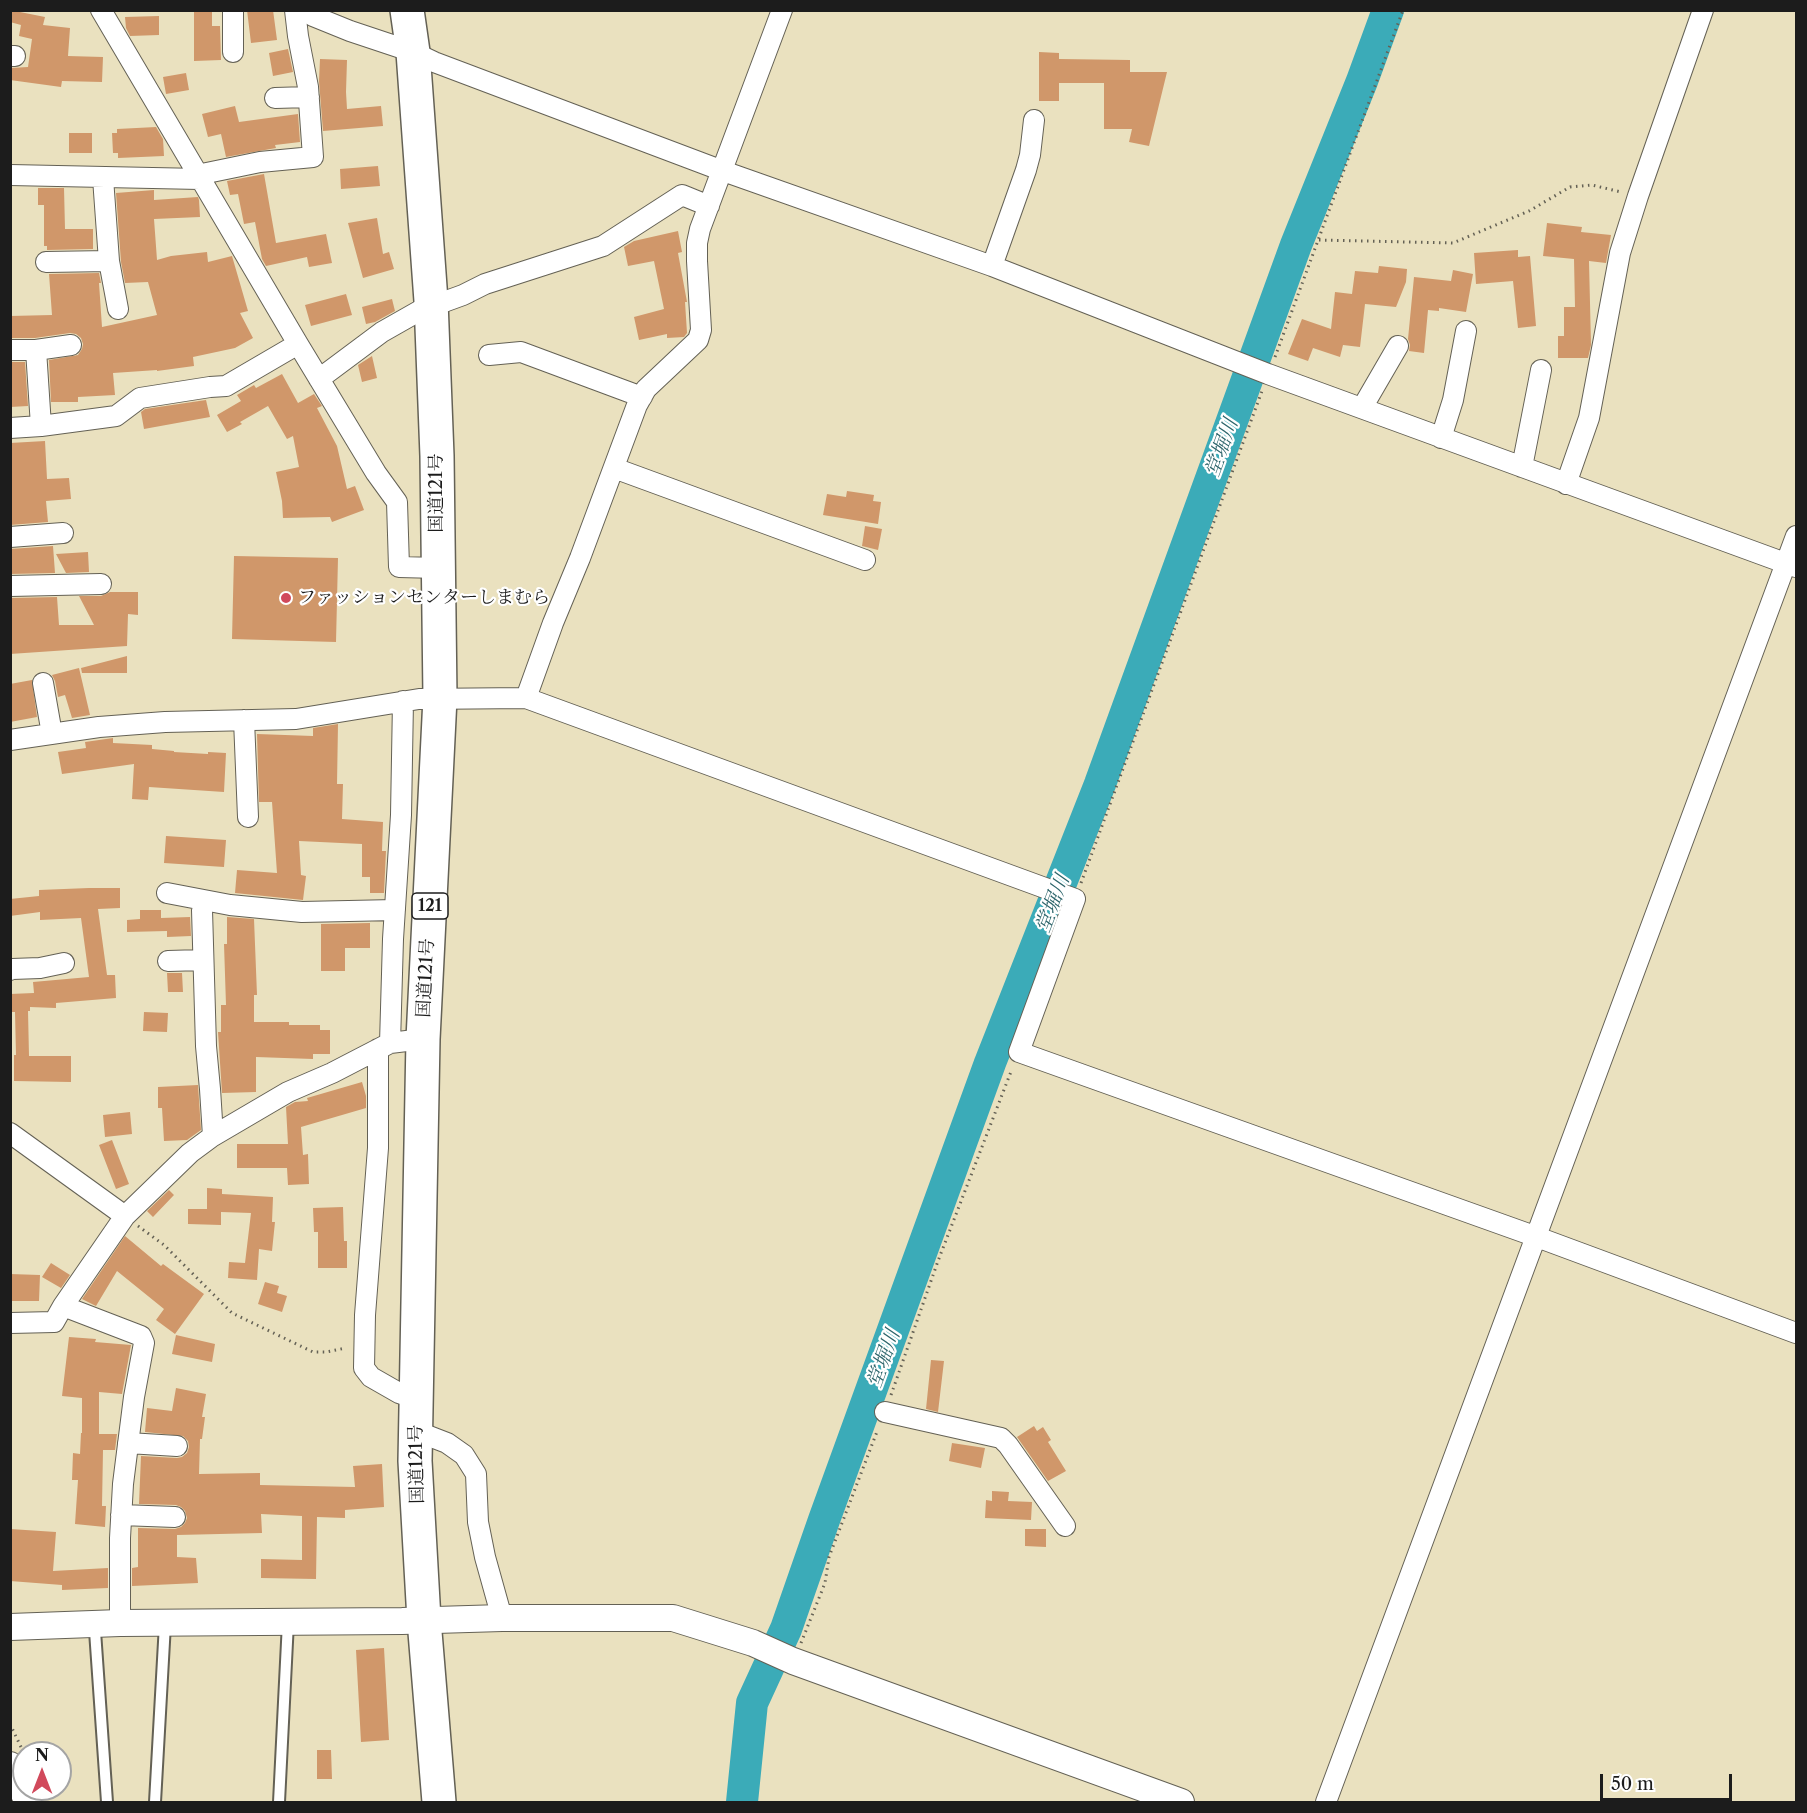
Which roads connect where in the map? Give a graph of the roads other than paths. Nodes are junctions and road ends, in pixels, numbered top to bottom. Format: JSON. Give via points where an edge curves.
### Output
{"nodes":[{"id":1,"x":101,"y":10,"type":"edge"},
{"id":2,"x":233,"y":10,"type":"edge"},
{"id":3,"x":295,"y":10,"type":"edge"},
{"id":4,"x":306,"y":10,"type":"edge"},
{"id":5,"x":407,"y":10,"type":"edge"},
{"id":6,"x":782,"y":10,"type":"edge"},
{"id":7,"x":1703,"y":10,"type":"edge"},
{"id":8,"x":233,"y":52,"type":"dead end"},
{"id":9,"x":413,"y":52,"type":"junction"},
{"id":10,"x":309,"y":97,"type":"junction"},
{"id":11,"x":274,"y":98,"type":"dead end"},
{"id":12,"x":1034,"y":120,"type":"dead end"},
{"id":13,"x":723,"y":171,"type":"junction"},
{"id":14,"x":10,"y":175,"type":"edge"},
{"id":15,"x":103,"y":177,"type":"junction"},
{"id":16,"x":199,"y":177,"type":"junction"},
{"id":17,"x":709,"y":206,"type":"junction"},
{"id":18,"x":109,"y":261,"type":"junction"},
{"id":19,"x":46,"y":262,"type":"dead end"},
{"id":20,"x":992,"y":266,"type":"junction"},
{"id":21,"x":432,"y":306,"type":"junction"},
{"id":22,"x":118,"y":309,"type":"dead end"},
{"id":23,"x":1466,"y":331,"type":"dead end"},
{"id":24,"x":298,"y":344,"type":"junction"},
{"id":25,"x":70,"y":345,"type":"dead end"},
{"id":26,"x":1398,"y":346,"type":"dead end"},
{"id":27,"x":10,"y":350,"type":"edge"},
{"id":28,"x":36,"y":350,"type":"junction"},
{"id":29,"x":489,"y":355,"type":"dead end"},
{"id":30,"x":1541,"y":370,"type":"dead end"},
{"id":31,"x":319,"y":379,"type":"junction"},
{"id":32,"x":642,"y":397,"type":"junction"},
{"id":33,"x":1362,"y":408,"type":"junction"},
{"id":34,"x":41,"y":426,"type":"junction"},
{"id":35,"x":10,"y":428,"type":"edge"},
{"id":36,"x":1441,"y":438,"type":"junction"},
{"id":37,"x":1522,"y":467,"type":"junction"},
{"id":38,"x":614,"y":468,"type":"junction"},
{"id":39,"x":1566,"y":484,"type":"junction"},
{"id":40,"x":63,"y":533,"type":"dead end"},
{"id":41,"x":1797,"y":536,"type":"edge"},
{"id":42,"x":10,"y":537,"type":"edge"},
{"id":43,"x":865,"y":560,"type":"dead end"},
{"id":44,"x":1791,"y":565,"type":"edge"},
{"id":45,"x":438,"y":568,"type":"junction"},
{"id":46,"x":101,"y":584,"type":"dead end"},
{"id":47,"x":10,"y":586,"type":"edge"},
{"id":48,"x":43,"y":683,"type":"dead end"},
{"id":49,"x":440,"y":698,"type":"junction"},
{"id":50,"x":526,"y":698,"type":"junction"},
{"id":51,"x":403,"y":701,"type":"junction"},
{"id":52,"x":244,"y":720,"type":"junction"},
{"id":53,"x":52,"y":734,"type":"junction"},
{"id":54,"x":10,"y":740,"type":"edge"},
{"id":55,"x":248,"y":817,"type":"dead end"},
{"id":56,"x":166,"y":893,"type":"dead end"},
{"id":57,"x":202,"y":910,"type":"dead end"},
{"id":58,"x":395,"y":910,"type":"junction"},
{"id":59,"x":202,"y":960,"type":"junction"},
{"id":60,"x":168,"y":961,"type":"dead end"},
{"id":61,"x":64,"y":963,"type":"dead end"},
{"id":62,"x":10,"y":970,"type":"edge"},
{"id":63,"x":423,"y":1039,"type":"junction"},
{"id":64,"x":384,"y":1046,"type":"junction"},
{"id":65,"x":10,"y":1133,"type":"edge"},
{"id":66,"x":213,"y":1136,"type":"junction"},
{"id":67,"x":125,"y":1216,"type":"junction"},
{"id":68,"x":1537,"y":1237,"type":"junction"},
{"id":69,"x":63,"y":1306,"type":"junction"},
{"id":70,"x":10,"y":1323,"type":"edge"},
{"id":71,"x":1797,"y":1333,"type":"edge"},
{"id":72,"x":885,"y":1412,"type":"road end"},
{"id":73,"x":417,"y":1415,"type":"junction"},
{"id":74,"x":128,"y":1443,"type":"junction"},
{"id":75,"x":177,"y":1446,"type":"dead end"},
{"id":76,"x":121,"y":1515,"type":"junction"},
{"id":77,"x":175,"y":1517,"type":"dead end"},
{"id":78,"x":1065,"y":1526,"type":"dead end"},
{"id":79,"x":502,"y":1618,"type":"junction"},
{"id":80,"x":424,"y":1620,"type":"junction"},
{"id":81,"x":288,"y":1622,"type":"junction"},
{"id":82,"x":120,"y":1623,"type":"junction"},
{"id":83,"x":165,"y":1623,"type":"junction"},
{"id":84,"x":10,"y":1626,"type":"edge"},
{"id":85,"x":95,"y":1631,"type":"dead end"},
{"id":86,"x":10,"y":1765,"type":"edge"},
{"id":87,"x":28,"y":1803,"type":"edge"},
{"id":88,"x":107,"y":1803,"type":"edge"},
{"id":89,"x":156,"y":1803,"type":"edge"},
{"id":90,"x":279,"y":1803,"type":"edge"},
{"id":91,"x":439,"y":1803,"type":"edge"},
{"id":92,"x":1181,"y":1803,"type":"edge"},
{"id":93,"x":1326,"y":1803,"type":"edge"}],
"edges":[{"from":1,"to":16,"type":"street"},
{"from":2,"to":8,"type":"street"},
{"from":3,"to":10,"type":"street"},
{"from":4,"to":9,"type":"street","via":[[350,32]]},
{"from":5,"to":9,"type":"highway","name":"国道121号","number":"121"},
{"from":6,"to":13,"type":"street"},
{"from":7,"to":39,"type":"street","via":[[1620,253],[1589,418]]},
{"from":9,"to":13,"type":"street"},
{"from":9,"to":21,"type":"highway","name":"国道121号","number":"121"},
{"from":10,"to":11,"type":"street"},
{"from":10,"to":16,"type":"street","via":[[313,156],[260,162]]},
{"from":12,"to":20,"type":"street","via":[[1026,170]]},
{"from":13,"to":17,"type":"street"},
{"from":13,"to":20,"type":"street"},
{"from":14,"to":15,"type":"street"},
{"from":15,"to":16,"type":"street"},
{"from":15,"to":18,"type":"street"},
{"from":16,"to":24,"type":"street"},
{"from":17,"to":21,"type":"street","via":[[682,195],[603,246],[485,284]]},
{"from":17,"to":32,"type":"street","via":[[697,243],[701,330],[698,340]]},
{"from":18,"to":19,"type":"street"},
{"from":18,"to":22,"type":"street"},
{"from":20,"to":33,"type":"street"},
{"from":21,"to":31,"type":"street","via":[[382,332]]},
{"from":21,"to":45,"type":"highway","name":"国道121号","number":"121"},
{"from":23,"to":36,"type":"street","via":[[1453,400]]},
{"from":24,"to":31,"type":"street"},
{"from":24,"to":34,"type":"street","via":[[226,386],[140,398],[116,416]]},
{"from":25,"to":28,"type":"street"},
{"from":26,"to":33,"type":"street"},
{"from":27,"to":28,"type":"street"},
{"from":28,"to":34,"type":"street"},
{"from":29,"to":32,"type":"street","via":[[521,352]]},
{"from":30,"to":37,"type":"street"},
{"from":31,"to":45,"type":"street","via":[[397,502],[399,567]]},
{"from":32,"to":38,"type":"street"},
{"from":33,"to":36,"type":"street"},
{"from":34,"to":35,"type":"street"},
{"from":36,"to":37,"type":"street"},
{"from":37,"to":39,"type":"street"},
{"from":38,"to":43,"type":"street"},
{"from":38,"to":50,"type":"street"},
{"from":39,"to":44,"type":"street"},
{"from":40,"to":42,"type":"street"},
{"from":41,"to":44,"type":"street"},
{"from":44,"to":68,"type":"street"},
{"from":45,"to":49,"type":"highway","name":"国道121号","number":"121"},
{"from":46,"to":47,"type":"street"},
{"from":48,"to":53,"type":"street"},
{"from":49,"to":50,"type":"street"},
{"from":49,"to":51,"type":"street"},
{"from":49,"to":63,"type":"highway","name":"国道121号","number":"121"},
{"from":50,"to":68,"type":"street","via":[[1075,899],[1018,1052]]},
{"from":51,"to":52,"type":"street","via":[[296,720]]},
{"from":51,"to":58,"type":"street"},
{"from":52,"to":53,"type":"street","via":[[165,722]]},
{"from":52,"to":55,"type":"street"},
{"from":53,"to":54,"type":"street"},
{"from":56,"to":58,"type":"street","via":[[230,905],[302,912]]},
{"from":57,"to":59,"type":"street"},
{"from":58,"to":64,"type":"street"},
{"from":59,"to":60,"type":"street"},
{"from":59,"to":66,"type":"street"},
{"from":61,"to":62,"type":"street"},
{"from":63,"to":64,"type":"street"},
{"from":63,"to":73,"type":"highway","name":"国道121号","number":"121"},
{"from":64,"to":66,"type":"street","via":[[288,1092]]},
{"from":64,"to":73,"type":"street","via":[[364,1368],[371,1377],[399,1393]]},
{"from":65,"to":67,"type":"street"},
{"from":66,"to":67,"type":"street"},
{"from":67,"to":69,"type":"street"},
{"from":68,"to":71,"type":"street"},
{"from":68,"to":93,"type":"street"},
{"from":69,"to":70,"type":"street","via":[[54,1322]]},
{"from":69,"to":74,"type":"street","via":[[141,1336],[144,1343]]},
{"from":72,"to":78,"type":"street","via":[[1001,1438]]},
{"from":73,"to":79,"type":"street","via":[[464,1455],[476,1474],[478,1522]]},
{"from":73,"to":80,"type":"highway","name":"国道121号","number":"121","via":[[415,1461]]},
{"from":74,"to":75,"type":"street"},
{"from":74,"to":76,"type":"street"},
{"from":76,"to":77,"type":"street"},
{"from":76,"to":82,"type":"street"},
{"from":79,"to":80,"type":"street"},
{"from":79,"to":92,"type":"street","via":[[673,1618],[753,1643]]},
{"from":80,"to":81,"type":"street"},
{"from":80,"to":91,"type":"highway","name":"国道121号","number":"121"},
{"from":81,"to":83,"type":"street"},
{"from":81,"to":90,"type":"lane"},
{"from":82,"to":83,"type":"street"},
{"from":82,"to":84,"type":"street"},
{"from":83,"to":89,"type":"lane"},
{"from":85,"to":88,"type":"lane"},
{"from":86,"to":87,"type":"street"}]}
